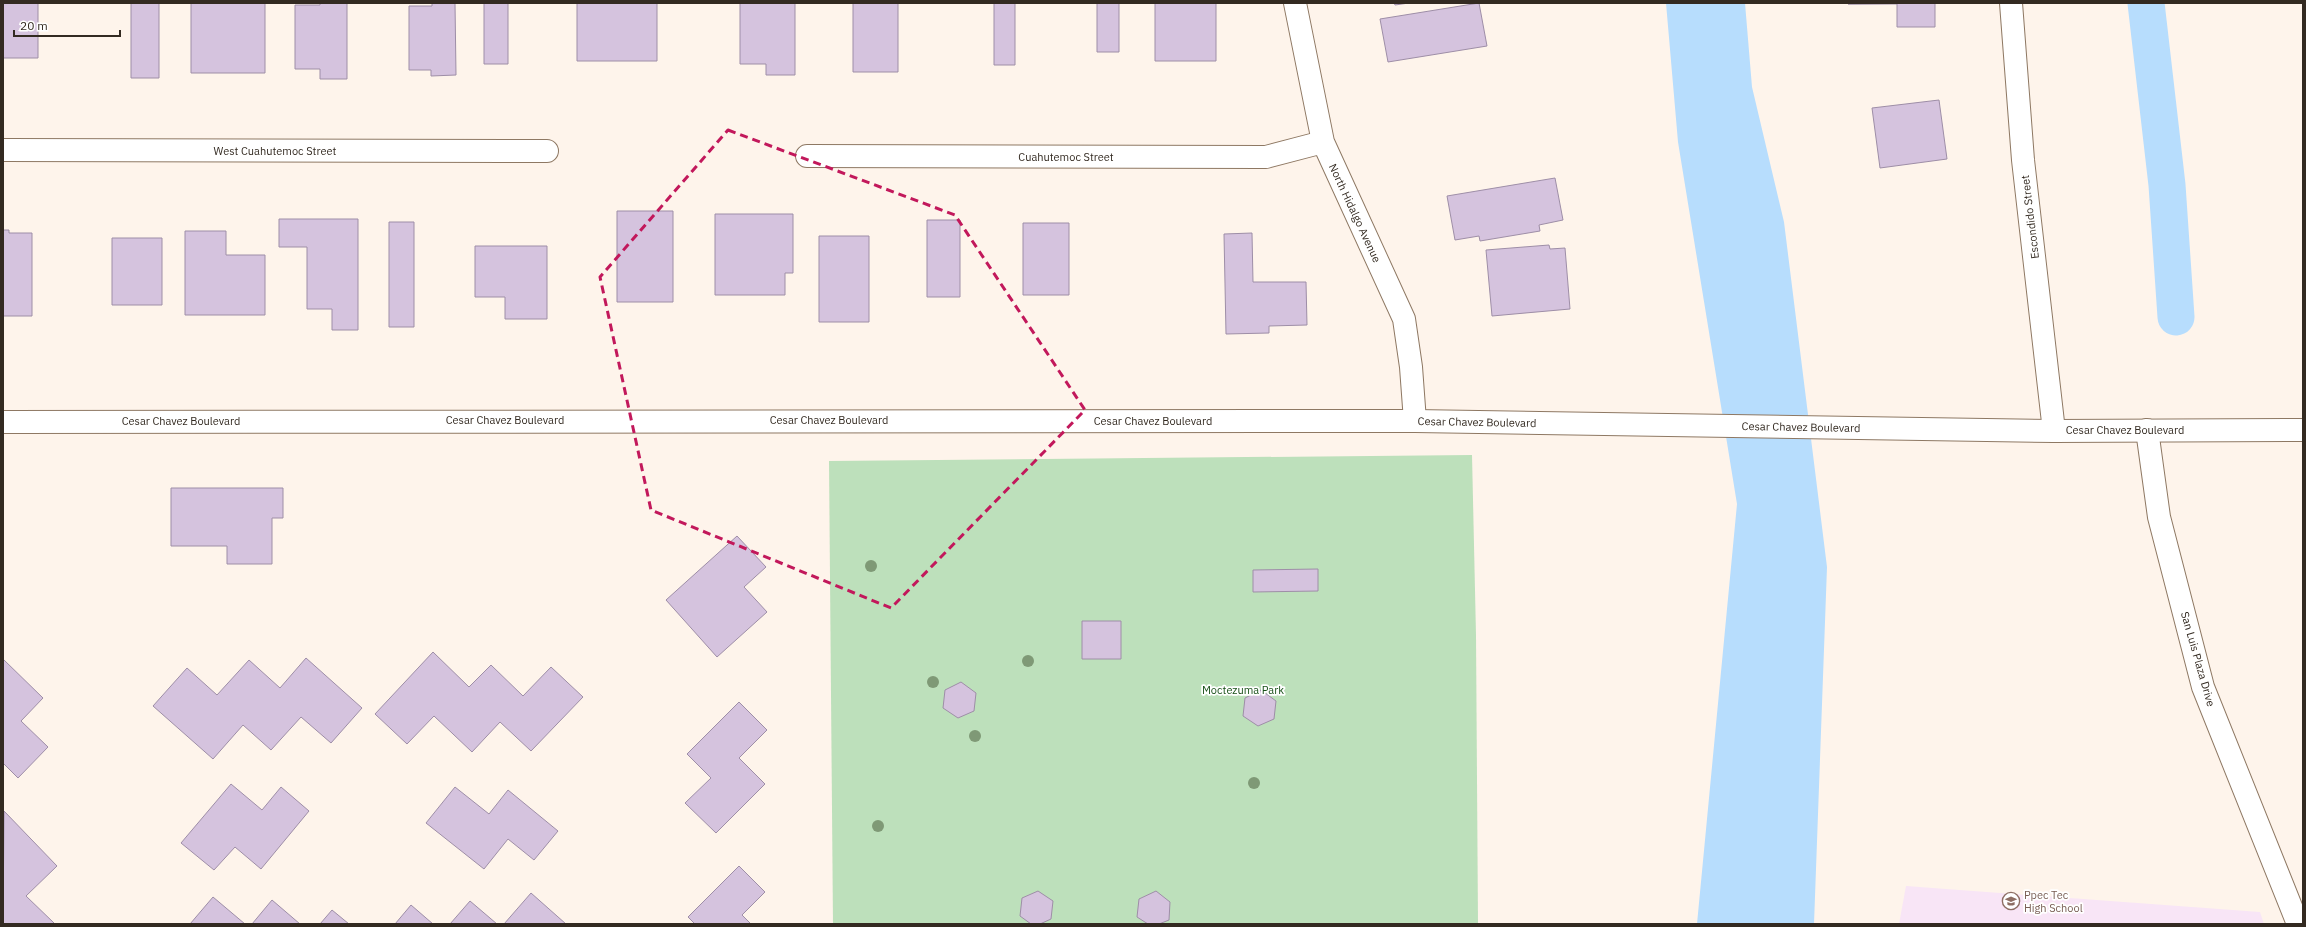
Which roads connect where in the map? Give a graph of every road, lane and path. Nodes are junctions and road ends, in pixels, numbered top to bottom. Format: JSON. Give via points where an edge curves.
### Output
{"nodes":[{"id":1,"x":1295,"y":3,"type":"edge"},
{"id":2,"x":2011,"y":3,"type":"edge"},
{"id":3,"x":1323,"y":142,"type":"junction"},
{"id":4,"x":3,"y":150,"type":"edge"},
{"id":5,"x":548,"y":151,"type":"dead end"},
{"id":6,"x":807,"y":156,"type":"dead end"},
{"id":7,"x":1415,"y":421,"type":"junction"},
{"id":8,"x":3,"y":422,"type":"edge"},
{"id":9,"x":2147,"y":430,"type":"junction"},
{"id":10,"x":2303,"y":430,"type":"edge"},
{"id":11,"x":2054,"y":431,"type":"junction"},
{"id":12,"x":2298,"y":924,"type":"edge"}],
"edges":[{"from":1,"to":3,"type":"street","name":"North Hidalgo Avenue"},
{"from":2,"to":11,"type":"street","name":"Escondido Street","via":[[2023,160]]},
{"from":3,"to":6,"type":"street","name":"Cuahutemoc Street","via":[[1266,157]]},
{"from":3,"to":7,"type":"street","name":"North Hidalgo Avenue","via":[[1404,319]]},
{"from":4,"to":5,"type":"street","name":"West Cuahutemoc Street"},
{"from":7,"to":8,"type":"street","name":"Cesar Chavez Boulevard"},
{"from":7,"to":11,"type":"street","name":"Cesar Chavez Boulevard"},
{"from":9,"to":10,"type":"street","name":"Cesar Chavez Boulevard"},
{"from":9,"to":11,"type":"street","name":"Cesar Chavez Boulevard"},
{"from":9,"to":12,"type":"street","name":"San Luis Plaza Drive","via":[[2159,517],[2203,686]]}]}
